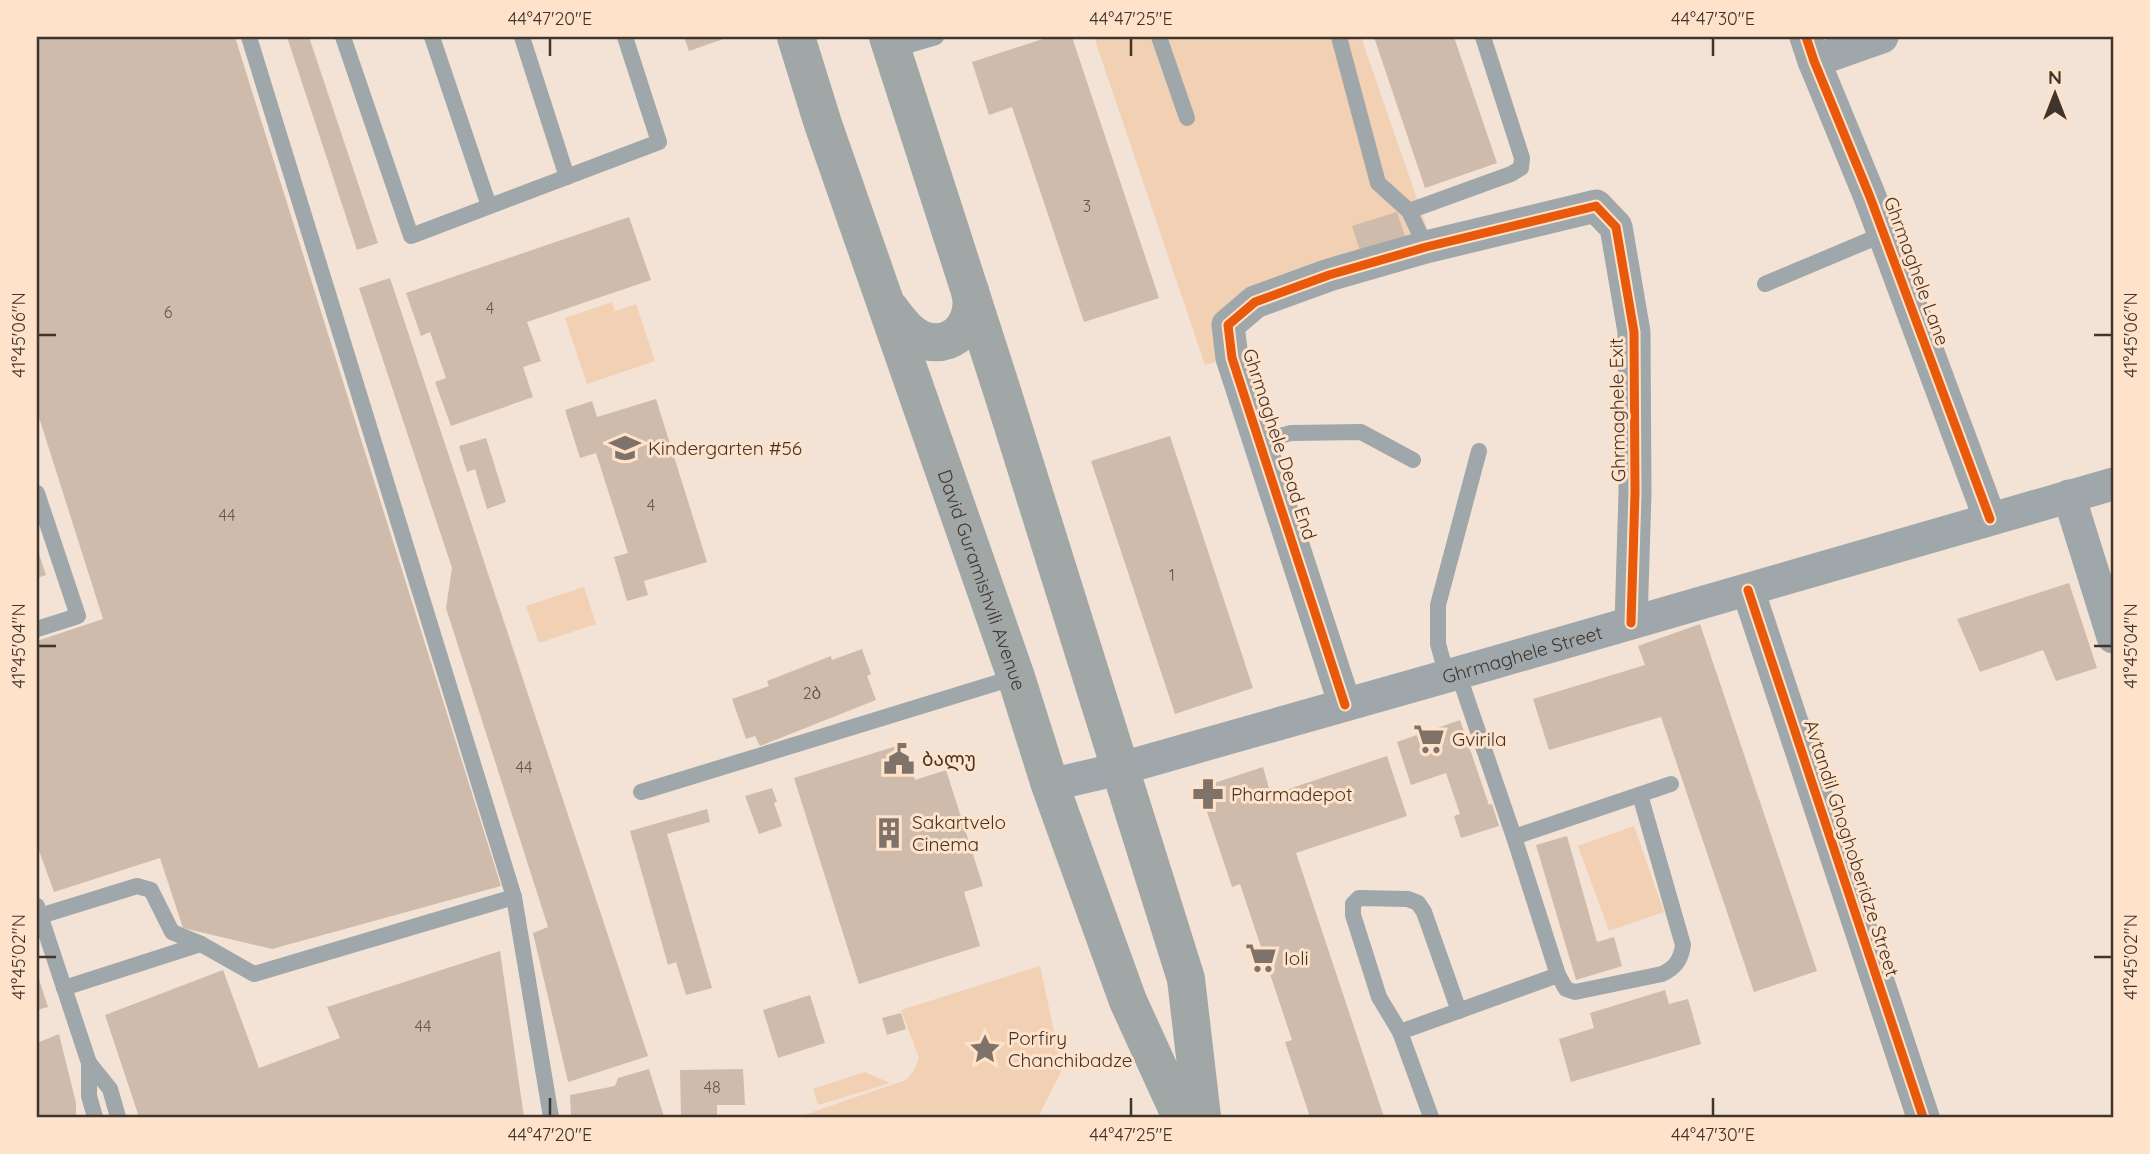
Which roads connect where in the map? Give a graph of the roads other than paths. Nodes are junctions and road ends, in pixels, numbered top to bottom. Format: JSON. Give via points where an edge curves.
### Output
{"nodes":[{"id":1,"x":249,"y":37,"type":"edge"},
{"id":2,"x":343,"y":37,"type":"edge"},
{"id":3,"x":432,"y":37,"type":"edge"},
{"id":4,"x":522,"y":37,"type":"edge"},
{"id":5,"x":625,"y":37,"type":"edge"},
{"id":6,"x":796,"y":37,"type":"edge"},
{"id":7,"x":936,"y":37,"type":"edge"},
{"id":8,"x":1159,"y":37,"type":"edge"},
{"id":9,"x":1339,"y":37,"type":"edge"},
{"id":10,"x":1483,"y":37,"type":"edge"},
{"id":11,"x":1882,"y":37,"type":"edge"},
{"id":12,"x":890,"y":43,"type":"edge"},
{"id":13,"x":1810,"y":49,"type":"edge"},
{"id":14,"x":1187,"y":118,"type":"dead end"},
{"id":15,"x":567,"y":177,"type":"junction"},
{"id":16,"x":489,"y":206,"type":"junction"},
{"id":17,"x":1596,"y":206,"type":"joint"},
{"id":18,"x":1409,"y":211,"type":"junction"},
{"id":19,"x":1884,"y":234,"type":"junction"},
{"id":20,"x":1426,"y":247,"type":"junction"},
{"id":21,"x":1765,"y":284,"type":"dead end"},
{"id":22,"x":970,"y":288,"type":"junction"},
{"id":23,"x":888,"y":307,"type":"junction"},
{"id":24,"x":1260,"y":441,"type":"junction"},
{"id":25,"x":1479,"y":451,"type":"dead end"},
{"id":26,"x":1413,"y":460,"type":"dead end"},
{"id":27,"x":2113,"y":484,"type":"edge"},
{"id":28,"x":37,"y":493,"type":"edge"},
{"id":29,"x":2069,"y":496,"type":"junction"},
{"id":30,"x":1990,"y":519,"type":"junction"},
{"id":31,"x":1748,"y":590,"type":"junction"},
{"id":32,"x":1631,"y":623,"type":"junction"},
{"id":33,"x":37,"y":629,"type":"edge"},
{"id":34,"x":2113,"y":637,"type":"edge"},
{"id":35,"x":1453,"y":675,"type":"junction"},
{"id":36,"x":1016,"y":677,"type":"junction"},
{"id":37,"x":1345,"y":705,"type":"junction"},
{"id":38,"x":1119,"y":769,"type":"junction"},
{"id":39,"x":1671,"y":784,"type":"dead end"},
{"id":40,"x":1050,"y":785,"type":"junction"},
{"id":41,"x":641,"y":792,"type":"dead end"},
{"id":42,"x":1640,"y":795,"type":"junction"},
{"id":43,"x":1514,"y":837,"type":"junction"},
{"id":44,"x":514,"y":897,"type":"junction"},
{"id":45,"x":38,"y":911,"type":"edge"},
{"id":46,"x":201,"y":943,"type":"junction"},
{"id":47,"x":1558,"y":975,"type":"junction"},
{"id":48,"x":64,"y":988,"type":"junction"},
{"id":49,"x":1459,"y":1011,"type":"junction"},
{"id":50,"x":1400,"y":1032,"type":"junction"},
{"id":51,"x":89,"y":1063,"type":"junction"},
{"id":52,"x":548,"y":1115,"type":"edge"},
{"id":53,"x":94,"y":1117,"type":"edge"},
{"id":54,"x":117,"y":1117,"type":"edge"},
{"id":55,"x":1181,"y":1117,"type":"edge"},
{"id":56,"x":1202,"y":1117,"type":"edge"},
{"id":57,"x":1431,"y":1117,"type":"edge"},
{"id":58,"x":1923,"y":1117,"type":"edge"}],
"edges":[{"from":1,"to":44,"type":"lane"},
{"from":2,"to":16,"type":"lane","via":[[411,236]]},
{"from":3,"to":16,"type":"lane"},
{"from":4,"to":15,"type":"lane"},
{"from":5,"to":15,"type":"lane","via":[[659,142]]},
{"from":6,"to":23,"type":"main road","name":"David Guramishvili Avenue"},
{"from":7,"to":12,"type":"lane"},
{"from":8,"to":14,"type":"lane"},
{"from":9,"to":18,"type":"lane","via":[[1378,183]]},
{"from":10,"to":18,"type":"lane","via":[[1522,158],[1521,168]]},
{"from":11,"to":13,"type":"street"},
{"from":12,"to":22,"type":"main road"},
{"from":13,"to":19,"type":"street","name":"Ghrmaghele Lane"},
{"from":15,"to":16,"type":"lane"},
{"from":17,"to":20,"type":"street","name":"Ghrmaghele Dead End"},
{"from":17,"to":32,"type":"street","name":"Ghrmaghele Exit","via":[[1616,227],[1634,332]]},
{"from":18,"to":20,"type":"lane"},
{"from":19,"to":21,"type":"lane"},
{"from":19,"to":30,"type":"street","name":"Ghrmaghele Lane"},
{"from":20,"to":24,"type":"street","name":"Ghrmaghele Dead End","via":[[1255,302],[1228,325],[1232,358]]},
{"from":22,"to":23,"type":"main road","via":[[974,304],[970,321],[959,334],[943,341],[926,341],[911,334]]},
{"from":22,"to":38,"type":"main road"},
{"from":23,"to":36,"type":"main road","name":"David Guramishvili Avenue"},
{"from":24,"to":26,"type":"lane","name":"Ghrmaghele Dead End","via":[[1292,433],[1361,432]]},
{"from":24,"to":37,"type":"street","name":"Ghrmaghele Dead End"},
{"from":25,"to":35,"type":"lane","via":[[1438,605],[1438,644]]},
{"from":27,"to":29,"type":"street","name":"Ghrmaghele Street"},
{"from":28,"to":33,"type":"lane","via":[[78,616]]},
{"from":29,"to":30,"type":"street","name":"Ghrmaghele Street"},
{"from":29,"to":34,"type":"street"},
{"from":30,"to":31,"type":"street","name":"Ghrmaghele Street"},
{"from":31,"to":32,"type":"street","name":"Ghrmaghele Street"},
{"from":31,"to":58,"type":"street","name":"Avtandil Ghoghoberidze Street"},
{"from":32,"to":35,"type":"street","name":"Ghrmaghele Street"},
{"from":35,"to":37,"type":"street","name":"Ghrmaghele Street"},
{"from":35,"to":43,"type":"lane"},
{"from":36,"to":40,"type":"main road","name":"David Guramishvili Avenue"},
{"from":36,"to":41,"type":"lane"},
{"from":37,"to":38,"type":"street","name":"Ghrmaghele Street"},
{"from":38,"to":40,"type":"street","name":"Ghrmaghele Street"},
{"from":38,"to":56,"type":"main road","via":[[1186,979]]},
{"from":39,"to":42,"type":"lane"},
{"from":40,"to":55,"type":"main road","name":"David Guramishvili Avenue","via":[[1128,1001]]},
{"from":42,"to":43,"type":"lane"},
{"from":42,"to":47,"type":"lane","via":[[1683,945],[1681,955],[1673,969],[1662,974],[1575,992],[1566,989]]},
{"from":43,"to":47,"type":"lane"},
{"from":44,"to":46,"type":"lane","via":[[254,974]]},
{"from":44,"to":52,"type":"lane"},
{"from":45,"to":46,"type":"lane","via":[[137,887],[151,890],[172,932]]},
{"from":45,"to":48,"type":"lane"},
{"from":46,"to":48,"type":"lane"},
{"from":47,"to":49,"type":"lane"},
{"from":48,"to":51,"type":"lane"},
{"from":49,"to":50,"type":"lane"},
{"from":49,"to":50,"type":"lane","via":[[1418,903],[1359,898],[1353,904],[1353,915],[1379,997]]},
{"from":50,"to":57,"type":"lane"},
{"from":51,"to":53,"type":"lane"},
{"from":51,"to":54,"type":"lane","via":[[110,1089]]}]}
